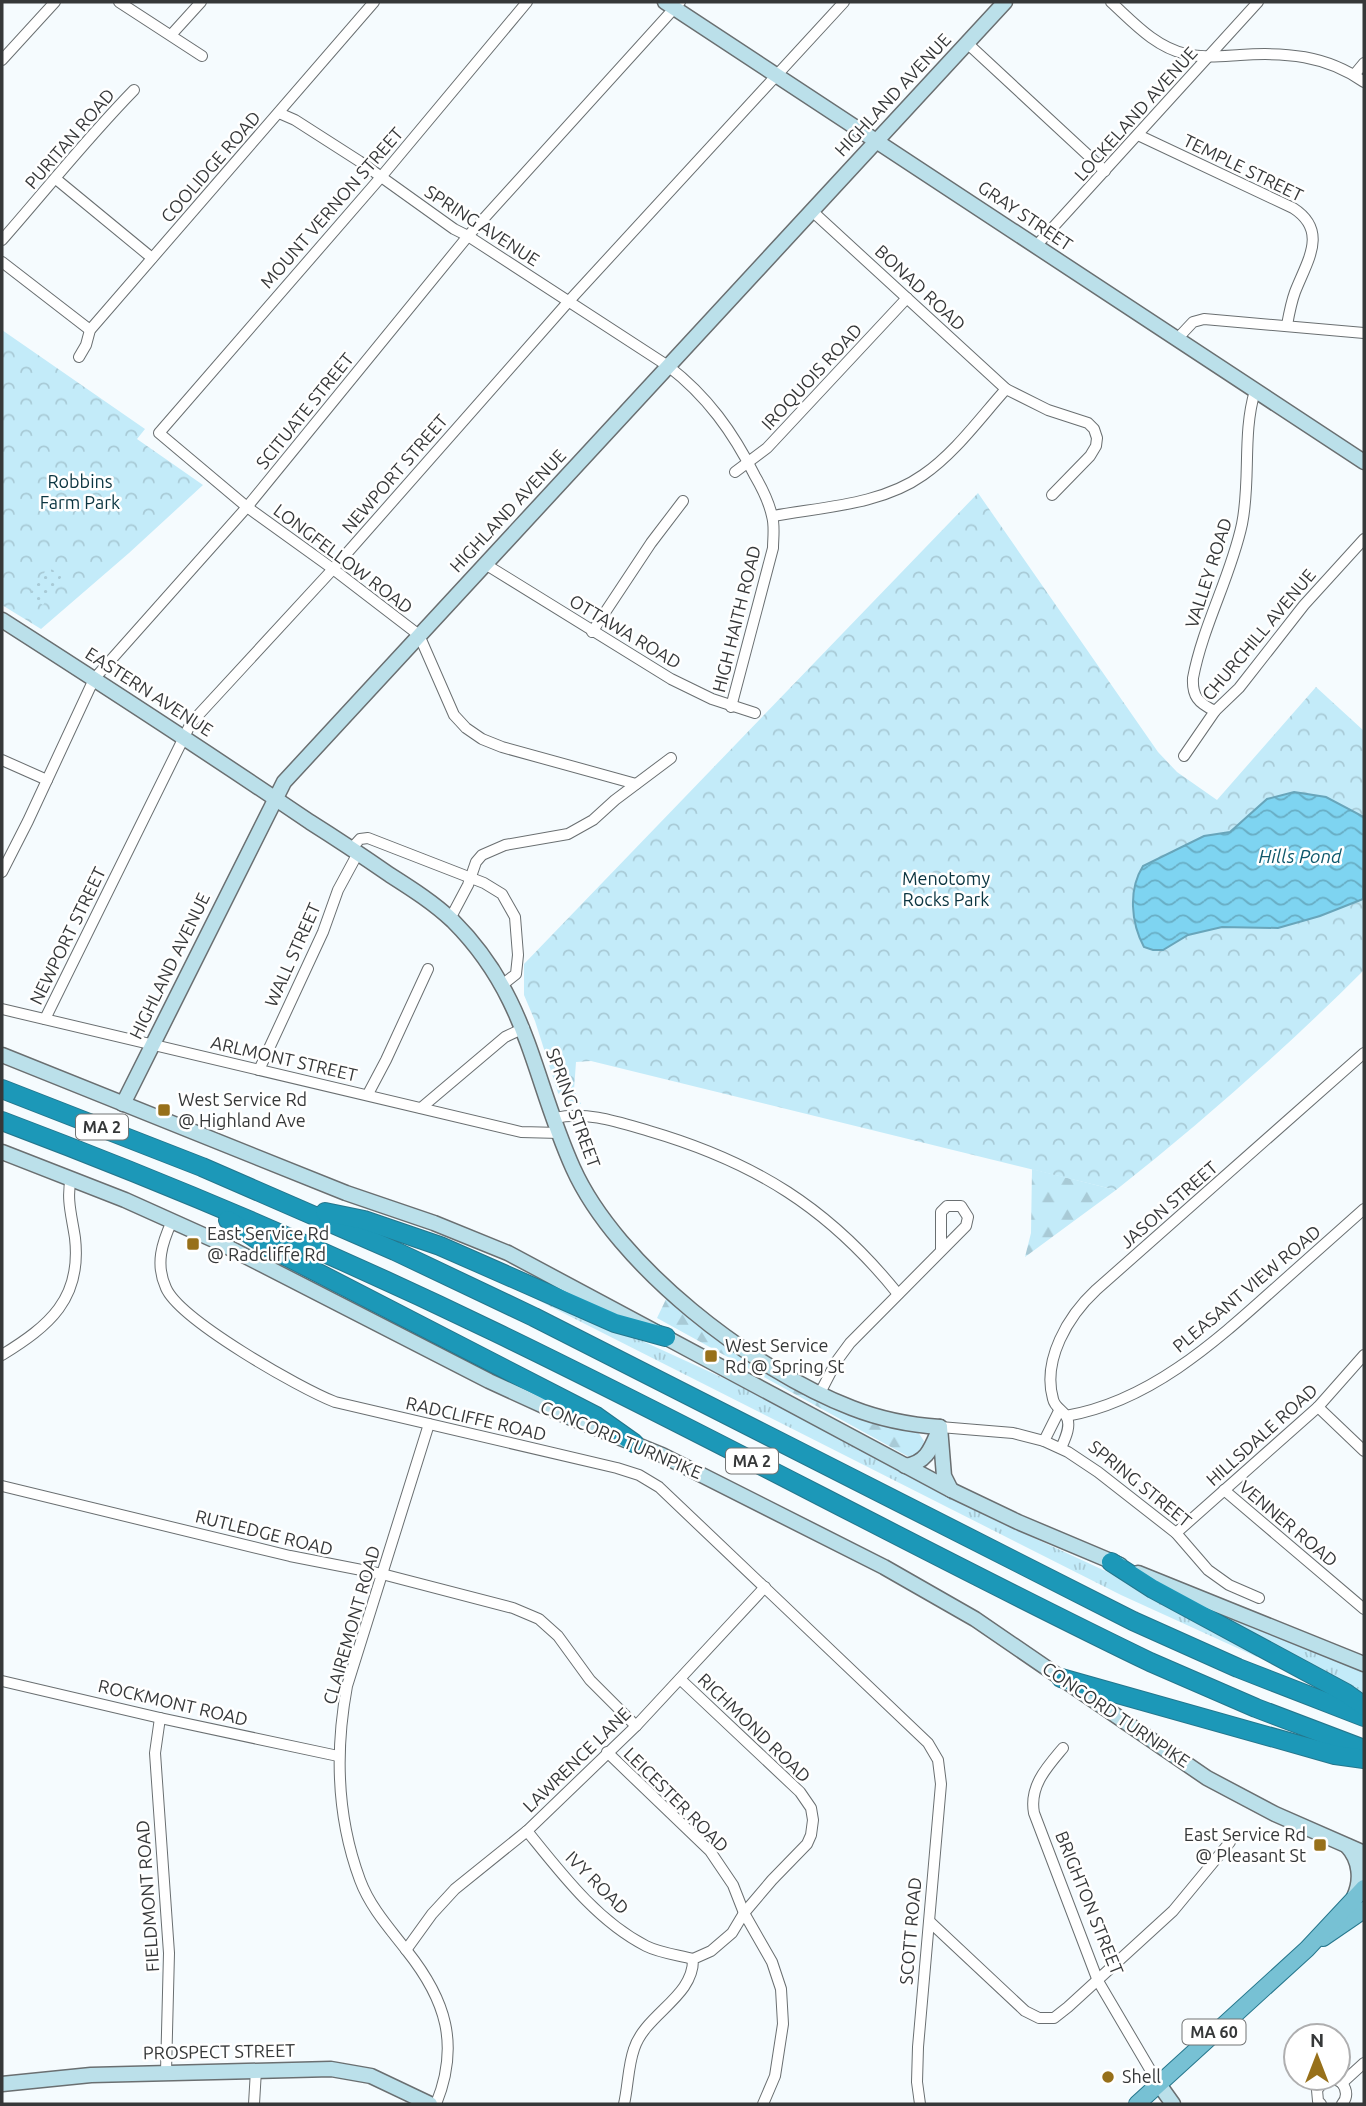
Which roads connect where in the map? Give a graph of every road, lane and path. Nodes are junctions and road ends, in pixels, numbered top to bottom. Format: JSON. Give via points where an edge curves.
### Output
{"nodes":[{"id":1,"x":55,"y":2,"type":"edge"},
{"id":2,"x":119,"y":2,"type":"edge"},
{"id":3,"x":201,"y":2,"type":"edge"},
{"id":4,"x":374,"y":2,"type":"edge"},
{"id":5,"x":527,"y":2,"type":"edge"},
{"id":6,"x":845,"y":2,"type":"edge"},
{"id":7,"x":1005,"y":2,"type":"edge"},
{"id":8,"x":1111,"y":2,"type":"edge"},
{"id":9,"x":1258,"y":2,"type":"edge"},
{"id":10,"x":673,"y":4,"type":"edge"},
{"id":11,"x":171,"y":35,"type":"junction"},
{"id":12,"x":967,"y":43,"type":"junction"},
{"id":13,"x":202,"y":56,"type":"dead end"},
{"id":14,"x":1209,"y":57,"type":"junction"},
{"id":15,"x":2,"y":60,"type":"edge"},
{"id":16,"x":1364,"y":63,"type":"edge"},
{"id":17,"x":776,"y":74,"type":"junction"},
{"id":18,"x":1354,"y":75,"type":"junction"},
{"id":19,"x":1364,"y":82,"type":"edge"},
{"id":20,"x":134,"y":90,"type":"dead end"},
{"id":21,"x":279,"y":113,"type":"junction"},
{"id":22,"x":1138,"y":135,"type":"junction"},
{"id":23,"x":877,"y":141,"type":"junction"},
{"id":24,"x":1105,"y":171,"type":"junction"},
{"id":25,"x":381,"y":177,"type":"junction"},
{"id":26,"x":56,"y":178,"type":"junction"},
{"id":27,"x":812,"y":211,"type":"junction"},
{"id":28,"x":468,"y":236,"type":"junction"},
{"id":29,"x":2,"y":240,"type":"edge"},
{"id":30,"x":1036,"y":246,"type":"junction"},
{"id":31,"x":152,"y":258,"type":"junction"},
{"id":32,"x":2,"y":262,"type":"edge"},
{"id":33,"x":907,"y":298,"type":"junction"},
{"id":34,"x":569,"y":301,"type":"junction"},
{"id":35,"x":1287,"y":325,"type":"junction"},
{"id":36,"x":90,"y":330,"type":"junction"},
{"id":37,"x":1364,"y":333,"type":"edge"},
{"id":38,"x":1177,"y":339,"type":"junction"},
{"id":39,"x":79,"y":357,"type":"dead end"},
{"id":40,"x":668,"y":366,"type":"junction"},
{"id":41,"x":1006,"y":389,"type":"junction"},
{"id":42,"x":1255,"y":391,"type":"junction"},
{"id":43,"x":159,"y":433,"type":"joint"},
{"id":44,"x":1364,"y":462,"type":"edge"},
{"id":45,"x":749,"y":463,"type":"junction"},
{"id":46,"x":735,"y":472,"type":"dead end"},
{"id":47,"x":1052,"y":495,"type":"dead end"},
{"id":48,"x":682,"y":501,"type":"dead end"},
{"id":49,"x":247,"y":507,"type":"junction"},
{"id":50,"x":772,"y":516,"type":"junction"},
{"id":51,"x":1364,"y":539,"type":"edge"},
{"id":52,"x":485,"y":564,"type":"junction"},
{"id":53,"x":333,"y":569,"type":"junction"},
{"id":54,"x":2,"y":620,"type":"edge"},
{"id":55,"x":592,"y":632,"type":"junction"},
{"id":56,"x":419,"y":635,"type":"junction"},
{"id":57,"x":94,"y":679,"type":"junction"},
{"id":58,"x":731,"y":706,"type":"junction"},
{"id":59,"x":1215,"y":711,"type":"junction"},
{"id":60,"x":755,"y":713,"type":"dead end"},
{"id":61,"x":182,"y":737,"type":"junction"},
{"id":62,"x":1184,"y":756,"type":"dead end"},
{"id":63,"x":671,"y":758,"type":"dead end"},
{"id":64,"x":2,"y":760,"type":"edge"},
{"id":65,"x":47,"y":780,"type":"junction"},
{"id":66,"x":636,"y":784,"type":"junction"},
{"id":67,"x":274,"y":798,"type":"junction"},
{"id":68,"x":354,"y":851,"type":"junction"},
{"id":69,"x":2,"y":872,"type":"edge"},
{"id":70,"x":471,"y":878,"type":"junction"},
{"id":71,"x":450,"y":919,"type":"junction"},
{"id":72,"x":428,"y":969,"type":"dead end"},
{"id":73,"x":502,"y":985,"type":"junction"},
{"id":74,"x":2,"y":1009,"type":"edge"},
{"id":75,"x":45,"y":1019,"type":"junction"},
{"id":76,"x":524,"y":1028,"type":"junction"},
{"id":77,"x":153,"y":1044,"type":"junction"},
{"id":78,"x":1364,"y":1053,"type":"edge"},
{"id":79,"x":2,"y":1055,"type":"edge"},
{"id":80,"x":259,"y":1070,"type":"junction"},
{"id":81,"x":2,"y":1089,"type":"edge"},
{"id":82,"x":368,"y":1094,"type":"junction"},
{"id":83,"x":123,"y":1104,"type":"junction"},
{"id":84,"x":421,"y":1108,"type":"junction"},
{"id":85,"x":555,"y":1118,"type":"junction"},
{"id":86,"x":2,"y":1121,"type":"edge"},
{"id":87,"x":560,"y":1133,"type":"junction"},
{"id":88,"x":2,"y":1152,"type":"edge"},
{"id":89,"x":71,"y":1178,"type":"junction"},
{"id":90,"x":200,"y":1199,"type":"junction"},
{"id":91,"x":290,"y":1205,"type":"junction"},
{"id":92,"x":1364,"y":1209,"type":"edge"},
{"id":93,"x":173,"y":1221,"type":"junction"},
{"id":94,"x":941,"y":1251,"type":"dead end"},
{"id":95,"x":898,"y":1294,"type":"junction"},
{"id":96,"x":666,"y":1337,"type":"junction"},
{"id":97,"x":2,"y":1355,"type":"edge"},
{"id":98,"x":1364,"y":1355,"type":"edge"},
{"id":99,"x":820,"y":1393,"type":"junction"},
{"id":100,"x":1318,"y":1407,"type":"junction"},
{"id":101,"x":1063,"y":1413,"type":"junction"},
{"id":102,"x":429,"y":1424,"type":"junction"},
{"id":103,"x":940,"y":1427,"type":"junction"},
{"id":104,"x":1044,"y":1441,"type":"junction"},
{"id":105,"x":634,"y":1443,"type":"junction"},
{"id":106,"x":1061,"y":1448,"type":"junction"},
{"id":107,"x":1364,"y":1451,"type":"edge"},
{"id":108,"x":905,"y":1466,"type":"junction"},
{"id":109,"x":2,"y":1486,"type":"edge"},
{"id":110,"x":951,"y":1490,"type":"junction"},
{"id":111,"x":1224,"y":1490,"type":"junction"},
{"id":112,"x":1176,"y":1533,"type":"junction"},
{"id":113,"x":1111,"y":1562,"type":"junction"},
{"id":114,"x":382,"y":1574,"type":"junction"},
{"id":115,"x":765,"y":1587,"type":"junction"},
{"id":116,"x":1259,"y":1598,"type":"dead end"},
{"id":117,"x":1364,"y":1609,"type":"edge"},
{"id":118,"x":1364,"y":1664,"type":"edge"},
{"id":119,"x":1060,"y":1678,"type":"junction"},
{"id":120,"x":680,"y":1679,"type":"junction"},
{"id":121,"x":2,"y":1681,"type":"edge"},
{"id":122,"x":1364,"y":1706,"type":"edge"},
{"id":123,"x":1364,"y":1717,"type":"edge"},
{"id":124,"x":160,"y":1718,"type":"junction"},
{"id":125,"x":636,"y":1726,"type":"junction"},
{"id":126,"x":1063,"y":1748,"type":"dead end"},
{"id":127,"x":1364,"y":1749,"type":"edge"},
{"id":128,"x":607,"y":1752,"type":"junction"},
{"id":129,"x":338,"y":1756,"type":"junction"},
{"id":130,"x":1364,"y":1759,"type":"edge"},
{"id":131,"x":938,"y":1760,"type":"joint"},
{"id":132,"x":527,"y":1831,"type":"junction"},
{"id":133,"x":1230,"y":1842,"type":"dead end"},
{"id":134,"x":1347,"y":1846,"type":"junction"},
{"id":135,"x":1364,"y":1853,"type":"edge"},
{"id":136,"x":1361,"y":1899,"type":"edge"},
{"id":137,"x":744,"y":1913,"type":"junction"},
{"id":138,"x":930,"y":1922,"type":"junction"},
{"id":139,"x":407,"y":1950,"type":"junction"},
{"id":140,"x":693,"y":1959,"type":"junction"},
{"id":141,"x":1098,"y":1981,"type":"junction"},
{"id":142,"x":256,"y":2070,"type":"junction"},
{"id":143,"x":166,"y":2072,"type":"junction"},
{"id":144,"x":1158,"y":2083,"type":"junction"},
{"id":145,"x":2,"y":2084,"type":"edge"},
{"id":146,"x":254,"y":2104,"type":"edge"},
{"id":147,"x":430,"y":2104,"type":"edge"},
{"id":148,"x":436,"y":2104,"type":"edge"},
{"id":149,"x":624,"y":2104,"type":"edge"},
{"id":150,"x":763,"y":2104,"type":"edge"},
{"id":151,"x":920,"y":2104,"type":"edge"},
{"id":152,"x":1137,"y":2104,"type":"edge"},
{"id":153,"x":1173,"y":2104,"type":"edge"}],
"edges":[{"from":1,"to":15,"type":"street"},
{"from":2,"to":11,"type":"street"},
{"from":3,"to":11,"type":"street"},
{"from":4,"to":21,"type":"street","name":"COOLIDGE ROAD"},
{"from":5,"to":25,"type":"street","name":"MOUNT VERNON STREET"},
{"from":6,"to":17,"type":"street","name":"NEWPORT STREET"},
{"from":7,"to":12,"type":"street","name":"HIGHLAND AVENUE"},
{"from":8,"to":14,"type":"street","via":[[1162,44]]},
{"from":9,"to":14,"type":"street","name":"LOCKELAND AVENUE"},
{"from":10,"to":17,"type":"street","name":"GRAY STREET"},
{"from":10,"to":28,"type":"street","name":"SCITUATE STREET"},
{"from":11,"to":13,"type":"street"},
{"from":12,"to":23,"type":"street","name":"HIGHLAND AVENUE"},
{"from":12,"to":24,"type":"street"},
{"from":14,"to":18,"type":"street","via":[[1294,55]]},
{"from":14,"to":22,"type":"street","name":"LOCKELAND AVENUE"},
{"from":16,"to":18,"type":"street"},
{"from":17,"to":23,"type":"street","name":"GRAY STREET"},
{"from":17,"to":34,"type":"street","name":"NEWPORT STREET"},
{"from":18,"to":19,"type":"street"},
{"from":20,"to":26,"type":"street","name":"PURITAN ROAD"},
{"from":21,"to":25,"type":"street","name":"SPRING AVENUE"},
{"from":21,"to":31,"type":"street","name":"COOLIDGE ROAD"},
{"from":22,"to":24,"type":"street","name":"LOCKELAND AVENUE"},
{"from":22,"to":35,"type":"street","name":"TEMPLE STREET","via":[[1293,208],[1308,220],[1312,251]]},
{"from":23,"to":27,"type":"street","name":"HIGHLAND AVENUE"},
{"from":23,"to":30,"type":"street","name":"GRAY STREET"},
{"from":24,"to":30,"type":"street","name":"LOCKELAND AVENUE"},
{"from":25,"to":28,"type":"street","name":"SPRING AVENUE"},
{"from":25,"to":43,"type":"street","name":"MOUNT VERNON STREET"},
{"from":26,"to":29,"type":"street","name":"PURITAN ROAD"},
{"from":26,"to":31,"type":"street"},
{"from":27,"to":33,"type":"street","name":"BONAD ROAD"},
{"from":27,"to":40,"type":"street","name":"HIGHLAND AVENUE"},
{"from":28,"to":34,"type":"street","name":"SPRING AVENUE"},
{"from":28,"to":49,"type":"street","name":"SCITUATE STREET"},
{"from":30,"to":38,"type":"street","name":"GRAY STREET"},
{"from":31,"to":36,"type":"street","name":"COOLIDGE ROAD"},
{"from":32,"to":36,"type":"street"},
{"from":33,"to":41,"type":"street","name":"BONAD ROAD"},
{"from":33,"to":45,"type":"street","name":"IROQUOIS ROAD"},
{"from":34,"to":40,"type":"street","name":"SPRING AVENUE"},
{"from":34,"to":53,"type":"street","name":"NEWPORT STREET"},
{"from":35,"to":37,"type":"street"},
{"from":35,"to":38,"type":"street","via":[[1203,319],[1193,322]]},
{"from":36,"to":39,"type":"street","name":"COOLIDGE ROAD"},
{"from":38,"to":42,"type":"street","name":"GRAY STREET"},
{"from":40,"to":45,"type":"street","name":"HIGH HAITH ROAD","via":[[714,408]]},
{"from":40,"to":52,"type":"street","name":"HIGHLAND AVENUE"},
{"from":41,"to":47,"type":"street","name":"BONAD ROAD","via":[[1094,429],[1096,446],[1090,456]]},
{"from":41,"to":50,"type":"street","via":[[937,464],[906,486],[868,499]]},
{"from":42,"to":44,"type":"street","name":"GRAY STREET"},
{"from":42,"to":59,"type":"street","name":"VALLEY ROAD","via":[[1241,527],[1194,678],[1195,696]]},
{"from":43,"to":49,"type":"street","name":"LONGFELLOW ROAD"},
{"from":45,"to":46,"type":"street","name":"IROQUOIS ROAD"},
{"from":45,"to":50,"type":"street","name":"HIGH HAITH ROAD"},
{"from":48,"to":55,"type":"street"},
{"from":49,"to":53,"type":"street","name":"LONGFELLOW ROAD"},
{"from":49,"to":57,"type":"street","name":"SCITUATE STREET"},
{"from":50,"to":58,"type":"street","name":"HIGH HAITH ROAD","via":[[772,548]]},
{"from":51,"to":59,"type":"street","name":"CHURCHILL AVENUE"},
{"from":52,"to":55,"type":"street","name":"OTTAWA ROAD"},
{"from":52,"to":56,"type":"street","name":"HIGHLAND AVENUE"},
{"from":53,"to":56,"type":"street","name":"LONGFELLOW ROAD"},
{"from":53,"to":61,"type":"street","name":"NEWPORT STREET"},
{"from":54,"to":57,"type":"street","name":"EASTERN AVENUE"},
{"from":55,"to":58,"type":"street","name":"OTTAWA ROAD","via":[[671,679]]},
{"from":56,"to":66,"type":"street","name":"LONGFELLOW ROAD","via":[[454,715],[482,739]]},
{"from":56,"to":67,"type":"street","name":"HIGHLAND AVENUE"},
{"from":57,"to":61,"type":"street","name":"EASTERN AVENUE"},
{"from":57,"to":65,"type":"street","name":"SCITUATE STREET"},
{"from":58,"to":60,"type":"street","name":"OTTAWA ROAD"},
{"from":59,"to":62,"type":"street","name":"CHURCHILL AVENUE"},
{"from":61,"to":67,"type":"street","name":"EASTERN AVENUE"},
{"from":61,"to":75,"type":"street","name":"NEWPORT STREET"},
{"from":63,"to":66,"type":"street"},
{"from":64,"to":65,"type":"street"},
{"from":65,"to":69,"type":"street","name":"SCITUATE STREET"},
{"from":66,"to":70,"type":"street","via":[[593,820],[568,834],[489,850],[478,859]]},
{"from":67,"to":68,"type":"street","name":"SPRING STREET"},
{"from":67,"to":77,"type":"street","name":"HIGHLAND AVENUE"},
{"from":68,"to":70,"type":"street","via":[[360,839],[368,838]]},
{"from":68,"to":71,"type":"street","name":"SPRING STREET"},
{"from":68,"to":80,"type":"street","name":"WALL STREET","via":[[323,932]]},
{"from":70,"to":71,"type":"street"},
{"from":70,"to":73,"type":"street","via":[[502,894],[515,917],[516,974]]},
{"from":71,"to":73,"type":"street","name":"SPRING STREET"},
{"from":72,"to":82,"type":"street"},
{"from":73,"to":76,"type":"street","name":"SPRING STREET"},
{"from":74,"to":75,"type":"street","name":"ARLMONT STREET"},
{"from":75,"to":77,"type":"street","name":"ARLMONT STREET"},
{"from":76,"to":84,"type":"street","via":[[505,1037]]},
{"from":76,"to":85,"type":"street","name":"SPRING STREET"},
{"from":77,"to":80,"type":"street","name":"ARLMONT STREET"},
{"from":77,"to":83,"type":"street","name":"HIGHLAND AVENUE"},
{"from":78,"to":101,"type":"street","name":"JASON STREET","via":[[1079,1307],[1062,1335],[1055,1359],[1053,1402]]},
{"from":79,"to":83,"type":"street"},
{"from":80,"to":82,"type":"street","name":"ARLMONT STREET"},
{"from":81,"to":91,"type":"highway","number":"MA 2"},
{"from":82,"to":84,"type":"street","name":"ARLMONT STREET"},
{"from":83,"to":96,"type":"street","via":[[490,1245]]},
{"from":84,"to":87,"type":"street","name":"ARLMONT STREET","via":[[528,1133]]},
{"from":85,"to":87,"type":"street","name":"SPRING STREET"},
{"from":85,"to":95,"type":"street","via":[[611,1120],[697,1146],[745,1168],[836,1227]]},
{"from":86,"to":90,"type":"highway","name":"CONCORD TURNPIKE","number":"MA 2"},
{"from":87,"to":99,"type":"street","name":"SPRING STREET","via":[[587,1194],[636,1257],[726,1336]]},
{"from":88,"to":89,"type":"street","name":"CONCORD TURNPIKE"},
{"from":89,"to":93,"type":"street","name":"CONCORD TURNPIKE"},
{"from":89,"to":97,"type":"street","via":[[68,1203],[76,1261],[69,1291],[59,1310],[39,1330]]},
{"from":90,"to":105,"type":"highway","via":[[268,1247],[596,1416]]},
{"from":90,"to":127,"type":"highway","name":"CONCORD TURNPIKE","number":"MA 2","via":[[505,1336],[1150,1662]]},
{"from":91,"to":96,"type":"highway","via":[[364,1220],[433,1244],[615,1323]]},
{"from":91,"to":123,"type":"highway","number":"MA 2","via":[[546,1323],[1133,1620],[1238,1668]]},
{"from":92,"to":101,"type":"street","name":"PLEASANT VIEW ROAD","via":[[1181,1366],[1100,1407]]},
{"from":93,"to":102,"type":"street","name":"RADCLIFFE ROAD","via":[[161,1245],[160,1266],[166,1290],[183,1311],[316,1394]]},
{"from":93,"to":105,"type":"street","name":"CONCORD TURNPIKE","via":[[504,1388]]},
{"from":94,"to":95,"type":"street"},
{"from":95,"to":99,"type":"street","via":[[846,1347]]},
{"from":96,"to":108,"type":"street"},
{"from":98,"to":100,"type":"street","name":"HILLSDALE ROAD"},
{"from":99,"to":103,"type":"street","name":"SPRING STREET","via":[[881,1418]]},
{"from":100,"to":107,"type":"street"},
{"from":100,"to":111,"type":"street","name":"HILLSDALE ROAD"},
{"from":101,"to":104,"type":"street"},
{"from":101,"to":106,"type":"street","name":"JASON STREET","via":[[1067,1431]]},
{"from":102,"to":114,"type":"street","name":"CLAIREMONT ROAD"},
{"from":102,"to":115,"type":"street","name":"RADCLIFFE ROAD","via":[[646,1478]]},
{"from":103,"to":104,"type":"street","name":"SPRING STREET","via":[[998,1431]]},
{"from":103,"to":108,"type":"street","via":[[926,1457]]},
{"from":103,"to":110,"type":"street","via":[[944,1476]]},
{"from":104,"to":106,"type":"street","name":"SPRING STREET"},
{"from":105,"to":119,"type":"street","name":"CONCORD TURNPIKE","via":[[904,1577]]},
{"from":106,"to":112,"type":"street","name":"SPRING STREET"},
{"from":108,"to":110,"type":"street"},
{"from":109,"to":114,"type":"street","name":"RUTLEDGE ROAD"},
{"from":110,"to":113,"type":"street"},
{"from":111,"to":112,"type":"street","name":"HILLSDALE ROAD"},
{"from":111,"to":117,"type":"street","name":"VENNER ROAD"},
{"from":112,"to":116,"type":"street","name":"SPRING STREET","via":[[1208,1570]]},
{"from":113,"to":118,"type":"street"},
{"from":113,"to":122,"type":"highway"},
{"from":114,"to":125,"type":"street","name":"RUTLEDGE ROAD","via":[[539,1619]]},
{"from":114,"to":129,"type":"street","name":"CLAIREMONT ROAD","via":[[347,1686]]},
{"from":115,"to":120,"type":"street","name":"LAWRENCE LANE"},
{"from":115,"to":131,"type":"street","name":"RADCLIFFE ROAD","via":[[928,1743]]},
{"from":119,"to":130,"type":"highway","via":[[1335,1755]]},
{"from":119,"to":134,"type":"street","name":"CONCORD TURNPIKE","via":[[1223,1787]]},
{"from":120,"to":125,"type":"street","name":"LAWRENCE LANE"},
{"from":120,"to":137,"type":"street","name":"RICHMOND ROAD","via":[[800,1792],[811,1808],[813,1825],[807,1844]]},
{"from":121,"to":124,"type":"street","name":"ROCKMONT ROAD"},
{"from":124,"to":129,"type":"street","name":"ROCKMONT ROAD"},
{"from":124,"to":143,"type":"street","name":"FIELDMONT ROAD","via":[[155,1753],[168,1926]]},
{"from":125,"to":128,"type":"street","name":"LAWRENCE LANE"},
{"from":126,"to":141,"type":"street","name":"BRIGHTON STREET","via":[[1037,1785],[1032,1803]]},
{"from":128,"to":132,"type":"street","name":"LAWRENCE LANE"},
{"from":128,"to":137,"type":"street","name":"LEICESTER ROAD","via":[[710,1852],[733,1885]]},
{"from":129,"to":139,"type":"street","name":"CLAIREMONT ROAD","via":[[341,1797],[360,1882]]},
{"from":131,"to":138,"type":"street","name":"SCOTT ROAD","via":[[941,1784]]},
{"from":132,"to":139,"type":"street","name":"LAWRENCE LANE","via":[[455,1889]]},
{"from":132,"to":140,"type":"street","name":"IVY ROAD","via":[[572,1886],[614,1925],[648,1947]]},
{"from":133,"to":141,"type":"street","via":[[1173,1911]]},
{"from":134,"to":135,"type":"street","name":"CONCORD TURNPIKE"},
{"from":134,"to":136,"type":"street","via":[[1358,1871]]},
{"from":136,"to":144,"type":"main road","number":"MA 60"},
{"from":137,"to":140,"type":"street","name":"RICHMOND ROAD","via":[[732,1933]]},
{"from":137,"to":150,"type":"street","name":"LEICESTER ROAD","via":[[772,1962],[781,1989],[781,2049]]},
{"from":138,"to":141,"type":"street","via":[[1025,2011],[1040,2018],[1054,2018]]},
{"from":138,"to":151,"type":"street","name":"SCOTT ROAD","via":[[918,2046]]},
{"from":139,"to":148,"type":"street","name":"CLAIREMONT ROAD","via":[[429,1984],[449,2038],[446,2076]]},
{"from":140,"to":149,"type":"street","via":[[693,1973],[686,1985],[645,2028],[634,2049]]},
{"from":141,"to":144,"type":"street","name":"BRIGHTON STREET"},
{"from":142,"to":143,"type":"street","name":"PROSPECT STREET"},
{"from":142,"to":146,"type":"street"},
{"from":142,"to":147,"type":"street","name":"PROSPECT STREET","via":[[358,2073]]},
{"from":143,"to":145,"type":"street","name":"PROSPECT STREET"},
{"from":144,"to":152,"type":"main road","number":"MA 60"},
{"from":144,"to":153,"type":"street","name":"BRIGHTON STREET"}]}
